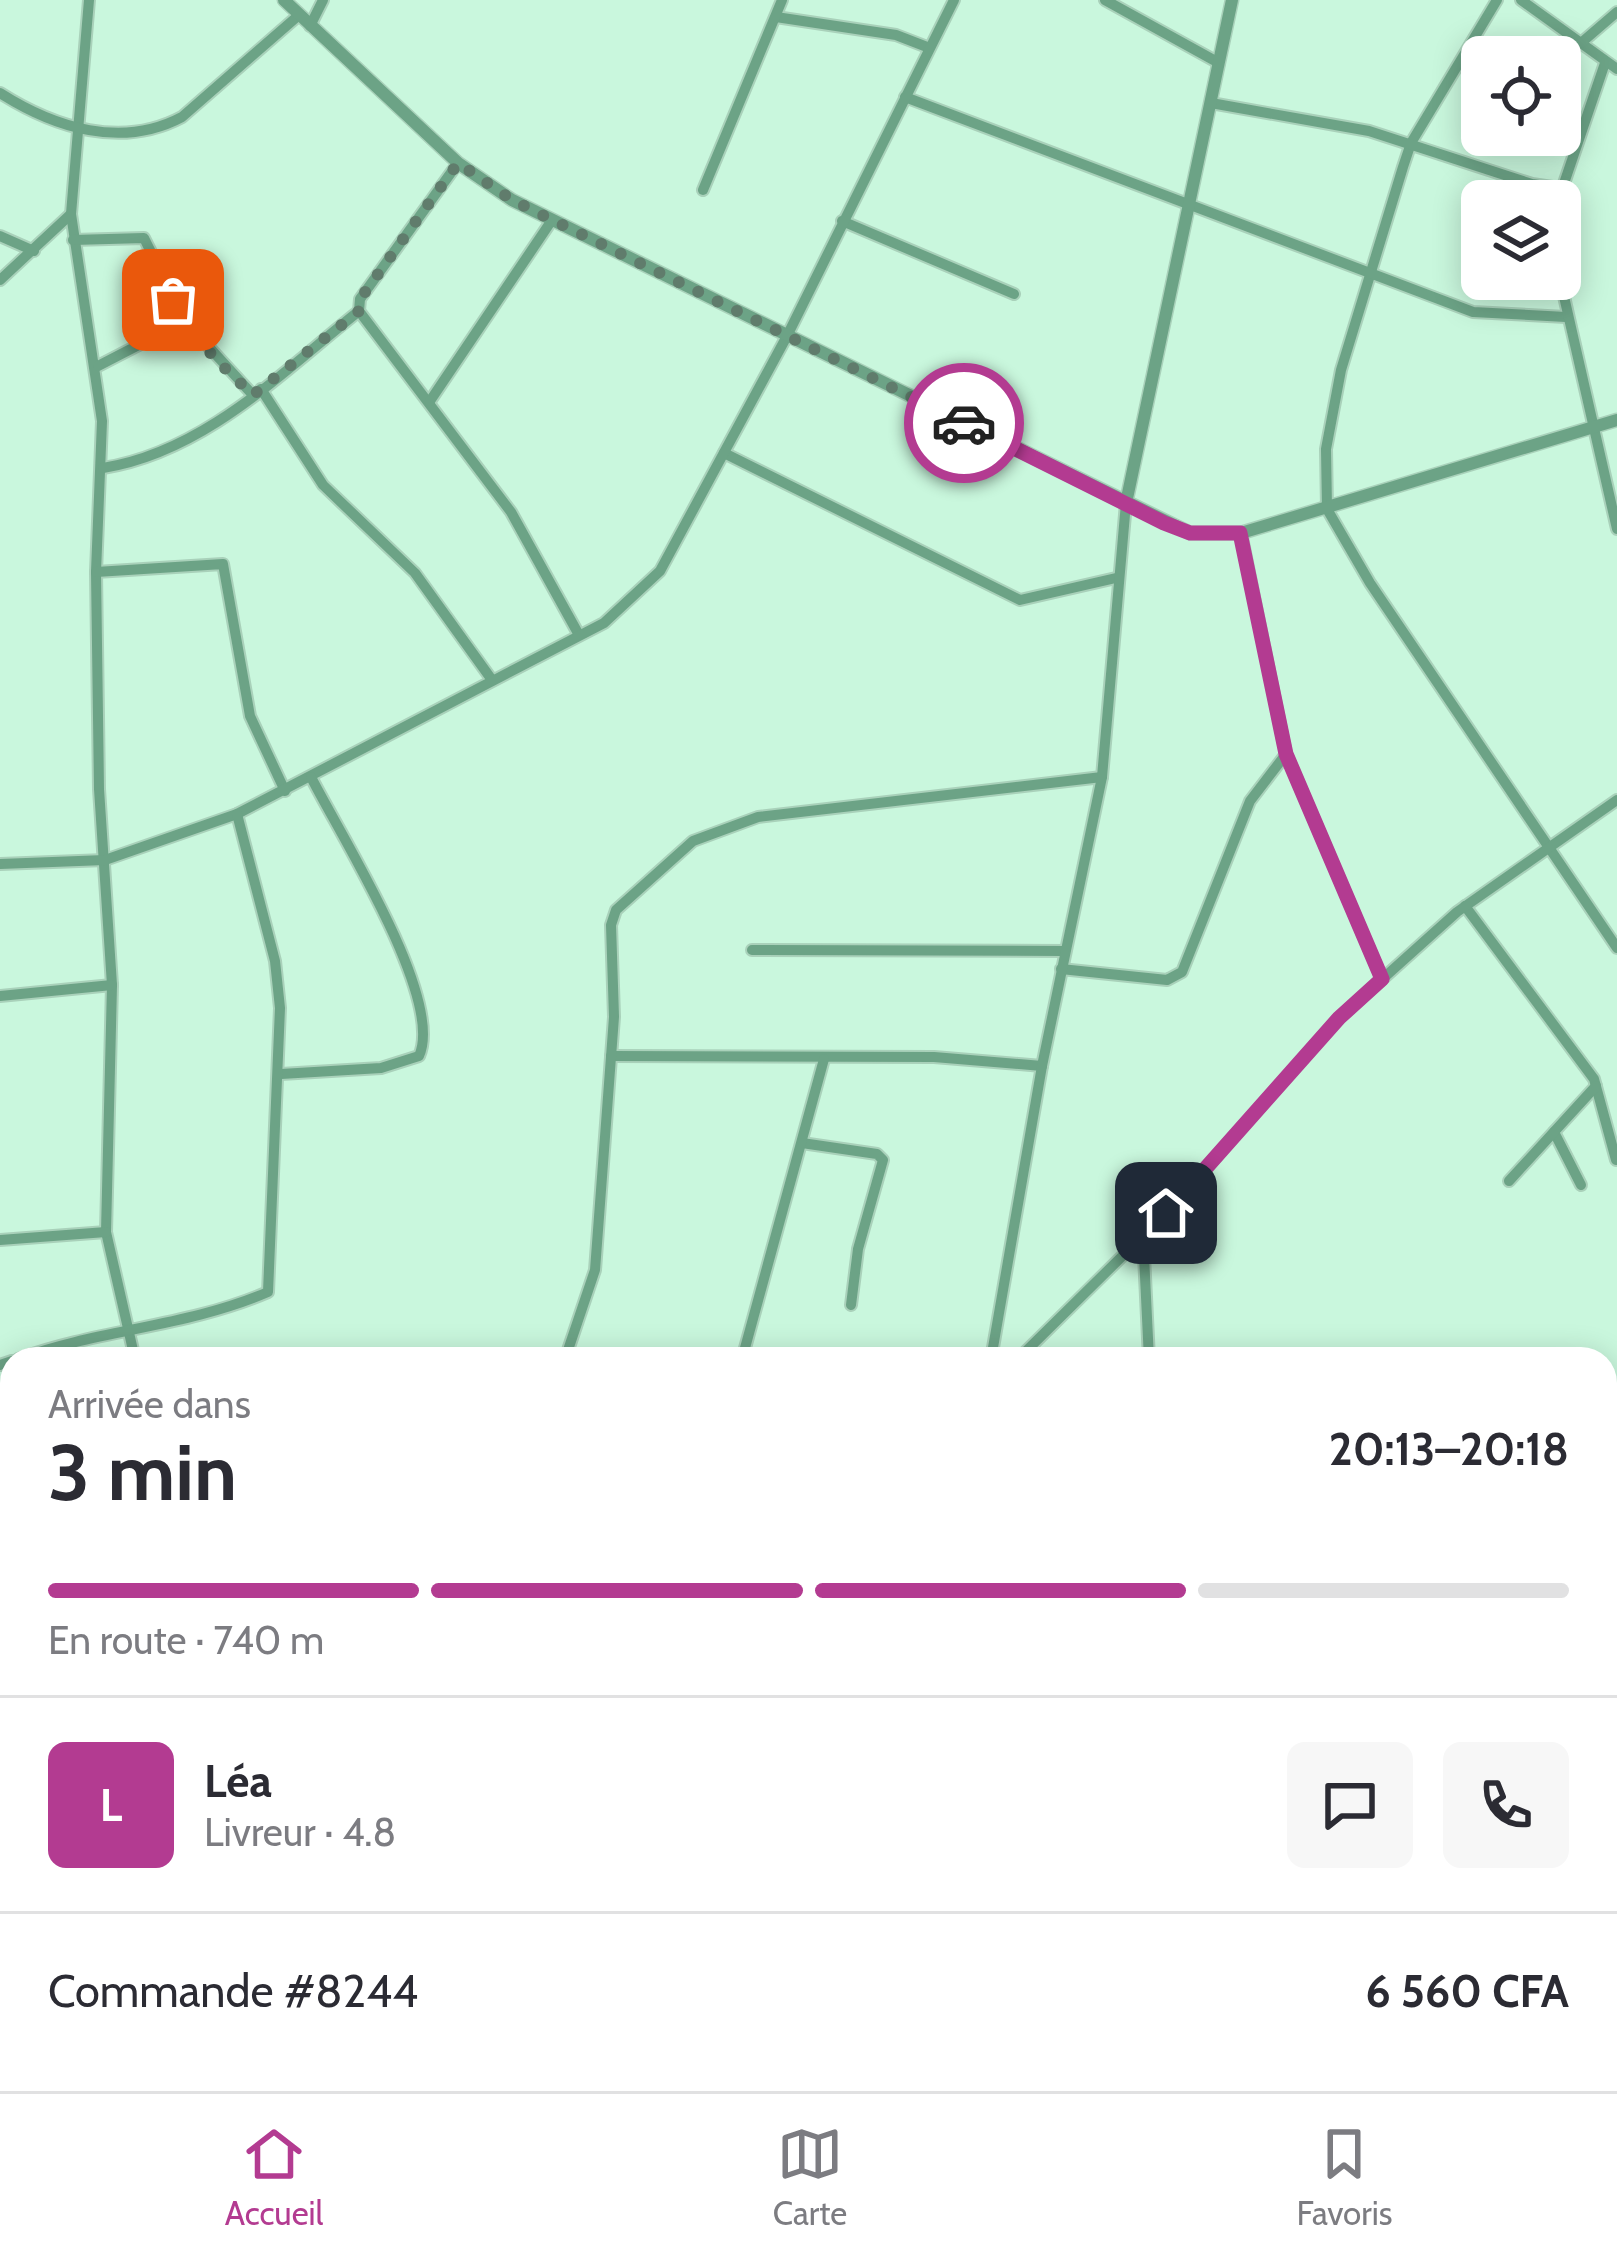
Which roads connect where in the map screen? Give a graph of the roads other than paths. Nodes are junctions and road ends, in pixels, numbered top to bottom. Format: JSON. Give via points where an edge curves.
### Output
{"nodes":[{"id":1,"x":89,"y":0,"type":"edge"},
{"id":2,"x":284,"y":0,"type":"edge"},
{"id":3,"x":323,"y":0,"type":"edge"},
{"id":4,"x":782,"y":0,"type":"edge"},
{"id":5,"x":954,"y":0,"type":"edge"},
{"id":6,"x":1106,"y":0,"type":"edge"},
{"id":7,"x":1232,"y":0,"type":"edge"},
{"id":8,"x":1497,"y":0,"type":"edge"},
{"id":9,"x":1521,"y":0,"type":"edge"},
{"id":10,"x":1617,"y":11,"type":"edge"},
{"id":11,"x":776,"y":17,"type":"junction"},
{"id":12,"x":305,"y":20,"type":"junction"},
{"id":13,"x":1570,"y":36,"type":"edge"},
{"id":14,"x":1581,"y":44,"type":"joint"},
{"id":15,"x":927,"y":47,"type":"junction"},
{"id":16,"x":1220,"y":63,"type":"junction"},
{"id":17,"x":1611,"y":66,"type":"edge"},
{"id":18,"x":0,"y":93,"type":"edge"},
{"id":19,"x":905,"y":97,"type":"junction"},
{"id":20,"x":1211,"y":103,"type":"junction"},
{"id":21,"x":80,"y":130,"type":"junction"},
{"id":22,"x":1411,"y":143,"type":"junction"},
{"id":23,"x":458,"y":163,"type":"junction"},
{"id":24,"x":1518,"y":180,"type":"edge"},
{"id":25,"x":1565,"y":180,"type":"edge"},
{"id":26,"x":703,"y":190,"type":"dead end"},
{"id":27,"x":1187,"y":208,"type":"junction"},
{"id":28,"x":71,"y":214,"type":"junction"},
{"id":29,"x":552,"y":220,"type":"junction"},
{"id":30,"x":842,"y":221,"type":"junction"},
{"id":31,"x":0,"y":236,"type":"edge"},
{"id":32,"x":73,"y":240,"type":"junction"},
{"id":33,"x":34,"y":251,"type":"junction"},
{"id":34,"x":1367,"y":273,"type":"junction"},
{"id":35,"x":0,"y":280,"type":"edge"},
{"id":36,"x":1014,"y":294,"type":"dead end"},
{"id":37,"x":1563,"y":300,"type":"edge"},
{"id":38,"x":359,"y":311,"type":"junction"},
{"id":39,"x":1566,"y":317,"type":"junction"},
{"id":40,"x":185,"y":321,"type":"junction"},
{"id":41,"x":787,"y":336,"type":"junction"},
{"id":42,"x":98,"y":366,"type":"junction"},
{"id":43,"x":257,"y":392,"type":"junction"},
{"id":44,"x":430,"y":401,"type":"junction"},
{"id":45,"x":1617,"y":420,"type":"edge"},
{"id":46,"x":1595,"y":427,"type":"junction"},
{"id":47,"x":724,"y":454,"type":"junction"},
{"id":48,"x":103,"y":468,"type":"junction"},
{"id":49,"x":1126,"y":502,"type":"junction"},
{"id":50,"x":1327,"y":508,"type":"junction"},
{"id":51,"x":1617,"y":530,"type":"edge"},
{"id":52,"x":1240,"y":533,"type":"junction"},
{"id":53,"x":96,"y":572,"type":"junction"},
{"id":54,"x":1116,"y":578,"type":"junction"},
{"id":55,"x":579,"y":635,"type":"junction"},
{"id":56,"x":491,"y":680,"type":"junction"},
{"id":57,"x":1286,"y":754,"type":"junction"},
{"id":58,"x":311,"y":777,"type":"junction"},
{"id":59,"x":1102,"y":777,"type":"junction"},
{"id":60,"x":285,"y":791,"type":"junction"},
{"id":61,"x":1617,"y":800,"type":"edge"},
{"id":62,"x":237,"y":814,"type":"junction"},
{"id":63,"x":1549,"y":845,"type":"junction"},
{"id":64,"x":105,"y":860,"type":"junction"},
{"id":65,"x":0,"y":864,"type":"edge"},
{"id":66,"x":1465,"y":906,"type":"junction"},
{"id":67,"x":1617,"y":948,"type":"edge"},
{"id":68,"x":752,"y":950,"type":"dead end"},
{"id":69,"x":1065,"y":952,"type":"junction"},
{"id":70,"x":1061,"y":969,"type":"junction"},
{"id":71,"x":1382,"y":979,"type":"junction"},
{"id":72,"x":112,"y":985,"type":"junction"},
{"id":73,"x":0,"y":996,"type":"edge"},
{"id":74,"x":611,"y":1056,"type":"junction"},
{"id":75,"x":824,"y":1059,"type":"junction"},
{"id":76,"x":1042,"y":1066,"type":"junction"},
{"id":77,"x":281,"y":1074,"type":"junction"},
{"id":78,"x":1596,"y":1086,"type":"junction"},
{"id":79,"x":1554,"y":1132,"type":"junction"},
{"id":80,"x":802,"y":1143,"type":"junction"},
{"id":81,"x":1616,"y":1160,"type":"edge"},
{"id":82,"x":1509,"y":1180,"type":"dead end"},
{"id":83,"x":1581,"y":1185,"type":"dead end"},
{"id":84,"x":106,"y":1232,"type":"junction"},
{"id":85,"x":1143,"y":1234,"type":"junction"},
{"id":86,"x":0,"y":1240,"type":"edge"},
{"id":87,"x":851,"y":1305,"type":"dead end"},
{"id":88,"x":124,"y":1328,"type":"junction"},
{"id":89,"x":59,"y":1347,"type":"edge"},
{"id":90,"x":131,"y":1347,"type":"edge"},
{"id":91,"x":569,"y":1347,"type":"edge"},
{"id":92,"x":745,"y":1347,"type":"edge"},
{"id":93,"x":994,"y":1347,"type":"edge"},
{"id":94,"x":1030,"y":1347,"type":"edge"},
{"id":95,"x":1148,"y":1347,"type":"edge"}],
"edges":[{"from":1,"to":21,"type":"street"},
{"from":2,"to":12,"type":"street"},
{"from":3,"to":12,"type":"street"},
{"from":4,"to":11,"type":"street"},
{"from":5,"to":15,"type":"street"},
{"from":6,"to":16,"type":"street"},
{"from":7,"to":16,"type":"street"},
{"from":8,"to":22,"type":"street"},
{"from":9,"to":13,"type":"street"},
{"from":10,"to":14,"type":"street"},
{"from":11,"to":15,"type":"street","via":[[896,34]]},
{"from":11,"to":26,"type":"street"},
{"from":12,"to":21,"type":"street","via":[[162,128]]},
{"from":12,"to":23,"type":"street"},
{"from":14,"to":17,"type":"street"},
{"from":15,"to":19,"type":"street"},
{"from":16,"to":20,"type":"street"},
{"from":17,"to":25,"type":"street"},
{"from":18,"to":21,"type":"street"},
{"from":19,"to":27,"type":"street"},
{"from":19,"to":30,"type":"street"},
{"from":20,"to":22,"type":"street"},
{"from":20,"to":27,"type":"street"},
{"from":21,"to":28,"type":"street"},
{"from":22,"to":24,"type":"street"},
{"from":22,"to":34,"type":"street"},
{"from":23,"to":29,"type":"street"},
{"from":23,"to":38,"type":"street"},
{"from":27,"to":34,"type":"street"},
{"from":27,"to":49,"type":"street"},
{"from":28,"to":32,"type":"street"},
{"from":28,"to":33,"type":"street"},
{"from":29,"to":41,"type":"street"},
{"from":29,"to":44,"type":"street"},
{"from":30,"to":36,"type":"street"},
{"from":30,"to":41,"type":"street"},
{"from":31,"to":33,"type":"street"},
{"from":32,"to":40,"type":"street","via":[[144,238]]},
{"from":32,"to":42,"type":"street"},
{"from":33,"to":35,"type":"street"},
{"from":34,"to":39,"type":"street","via":[[1473,312]]},
{"from":34,"to":50,"type":"street","via":[[1326,449]]},
{"from":37,"to":39,"type":"street"},
{"from":38,"to":43,"type":"street"},
{"from":38,"to":44,"type":"street"},
{"from":39,"to":46,"type":"street"},
{"from":40,"to":42,"type":"street"},
{"from":40,"to":43,"type":"street"},
{"from":41,"to":47,"type":"street"},
{"from":41,"to":49,"type":"street"},
{"from":42,"to":48,"type":"street"},
{"from":43,"to":48,"type":"street","via":[[158,456]]},
{"from":43,"to":56,"type":"street","via":[[330,494],[415,573]]},
{"from":44,"to":55,"type":"street","via":[[511,512]]},
{"from":45,"to":46,"type":"street"},
{"from":46,"to":50,"type":"street"},
{"from":46,"to":51,"type":"street"},
{"from":47,"to":54,"type":"street","via":[[1020,601]]},
{"from":47,"to":55,"type":"street","via":[[660,572],[622,610]]},
{"from":48,"to":53,"type":"street"},
{"from":49,"to":52,"type":"street","via":[[1190,533]]},
{"from":49,"to":54,"type":"street"},
{"from":50,"to":52,"type":"street"},
{"from":50,"to":63,"type":"street"},
{"from":52,"to":57,"type":"street"},
{"from":53,"to":60,"type":"street","via":[[223,564],[250,716]]},
{"from":53,"to":64,"type":"street"},
{"from":54,"to":59,"type":"street"},
{"from":55,"to":56,"type":"street"},
{"from":56,"to":58,"type":"street"},
{"from":57,"to":70,"type":"street","via":[[1250,801],[1182,972],[1167,980]]},
{"from":57,"to":71,"type":"street"},
{"from":58,"to":60,"type":"street"},
{"from":58,"to":77,"type":"street","via":[[389,924],[422,1012],[425,1044],[419,1056],[381,1068]]},
{"from":59,"to":69,"type":"street"},
{"from":59,"to":74,"type":"street","via":[[758,817],[693,841],[613,916]]},
{"from":60,"to":62,"type":"street"},
{"from":61,"to":63,"type":"street"},
{"from":62,"to":64,"type":"street"},
{"from":62,"to":77,"type":"street","via":[[274,961]]},
{"from":63,"to":66,"type":"street"},
{"from":63,"to":67,"type":"street"},
{"from":64,"to":65,"type":"street"},
{"from":64,"to":72,"type":"street"},
{"from":66,"to":71,"type":"street"},
{"from":66,"to":78,"type":"street"},
{"from":68,"to":69,"type":"street"},
{"from":69,"to":70,"type":"street"},
{"from":70,"to":76,"type":"street"},
{"from":71,"to":85,"type":"street"},
{"from":72,"to":73,"type":"street"},
{"from":72,"to":84,"type":"street"},
{"from":74,"to":75,"type":"street"},
{"from":74,"to":91,"type":"street","via":[[595,1270]]},
{"from":75,"to":76,"type":"street"},
{"from":75,"to":80,"type":"street"},
{"from":76,"to":93,"type":"street"},
{"from":77,"to":88,"type":"street","via":[[268,1292],[187,1321]]},
{"from":78,"to":79,"type":"street"},
{"from":78,"to":81,"type":"street"},
{"from":79,"to":82,"type":"street"},
{"from":79,"to":83,"type":"street"},
{"from":80,"to":87,"type":"street","via":[[883,1160]]},
{"from":80,"to":92,"type":"street"},
{"from":84,"to":86,"type":"street"},
{"from":84,"to":88,"type":"street"},
{"from":85,"to":94,"type":"street"},
{"from":85,"to":95,"type":"street"},
{"from":88,"to":89,"type":"street"},
{"from":88,"to":90,"type":"street"}]}
